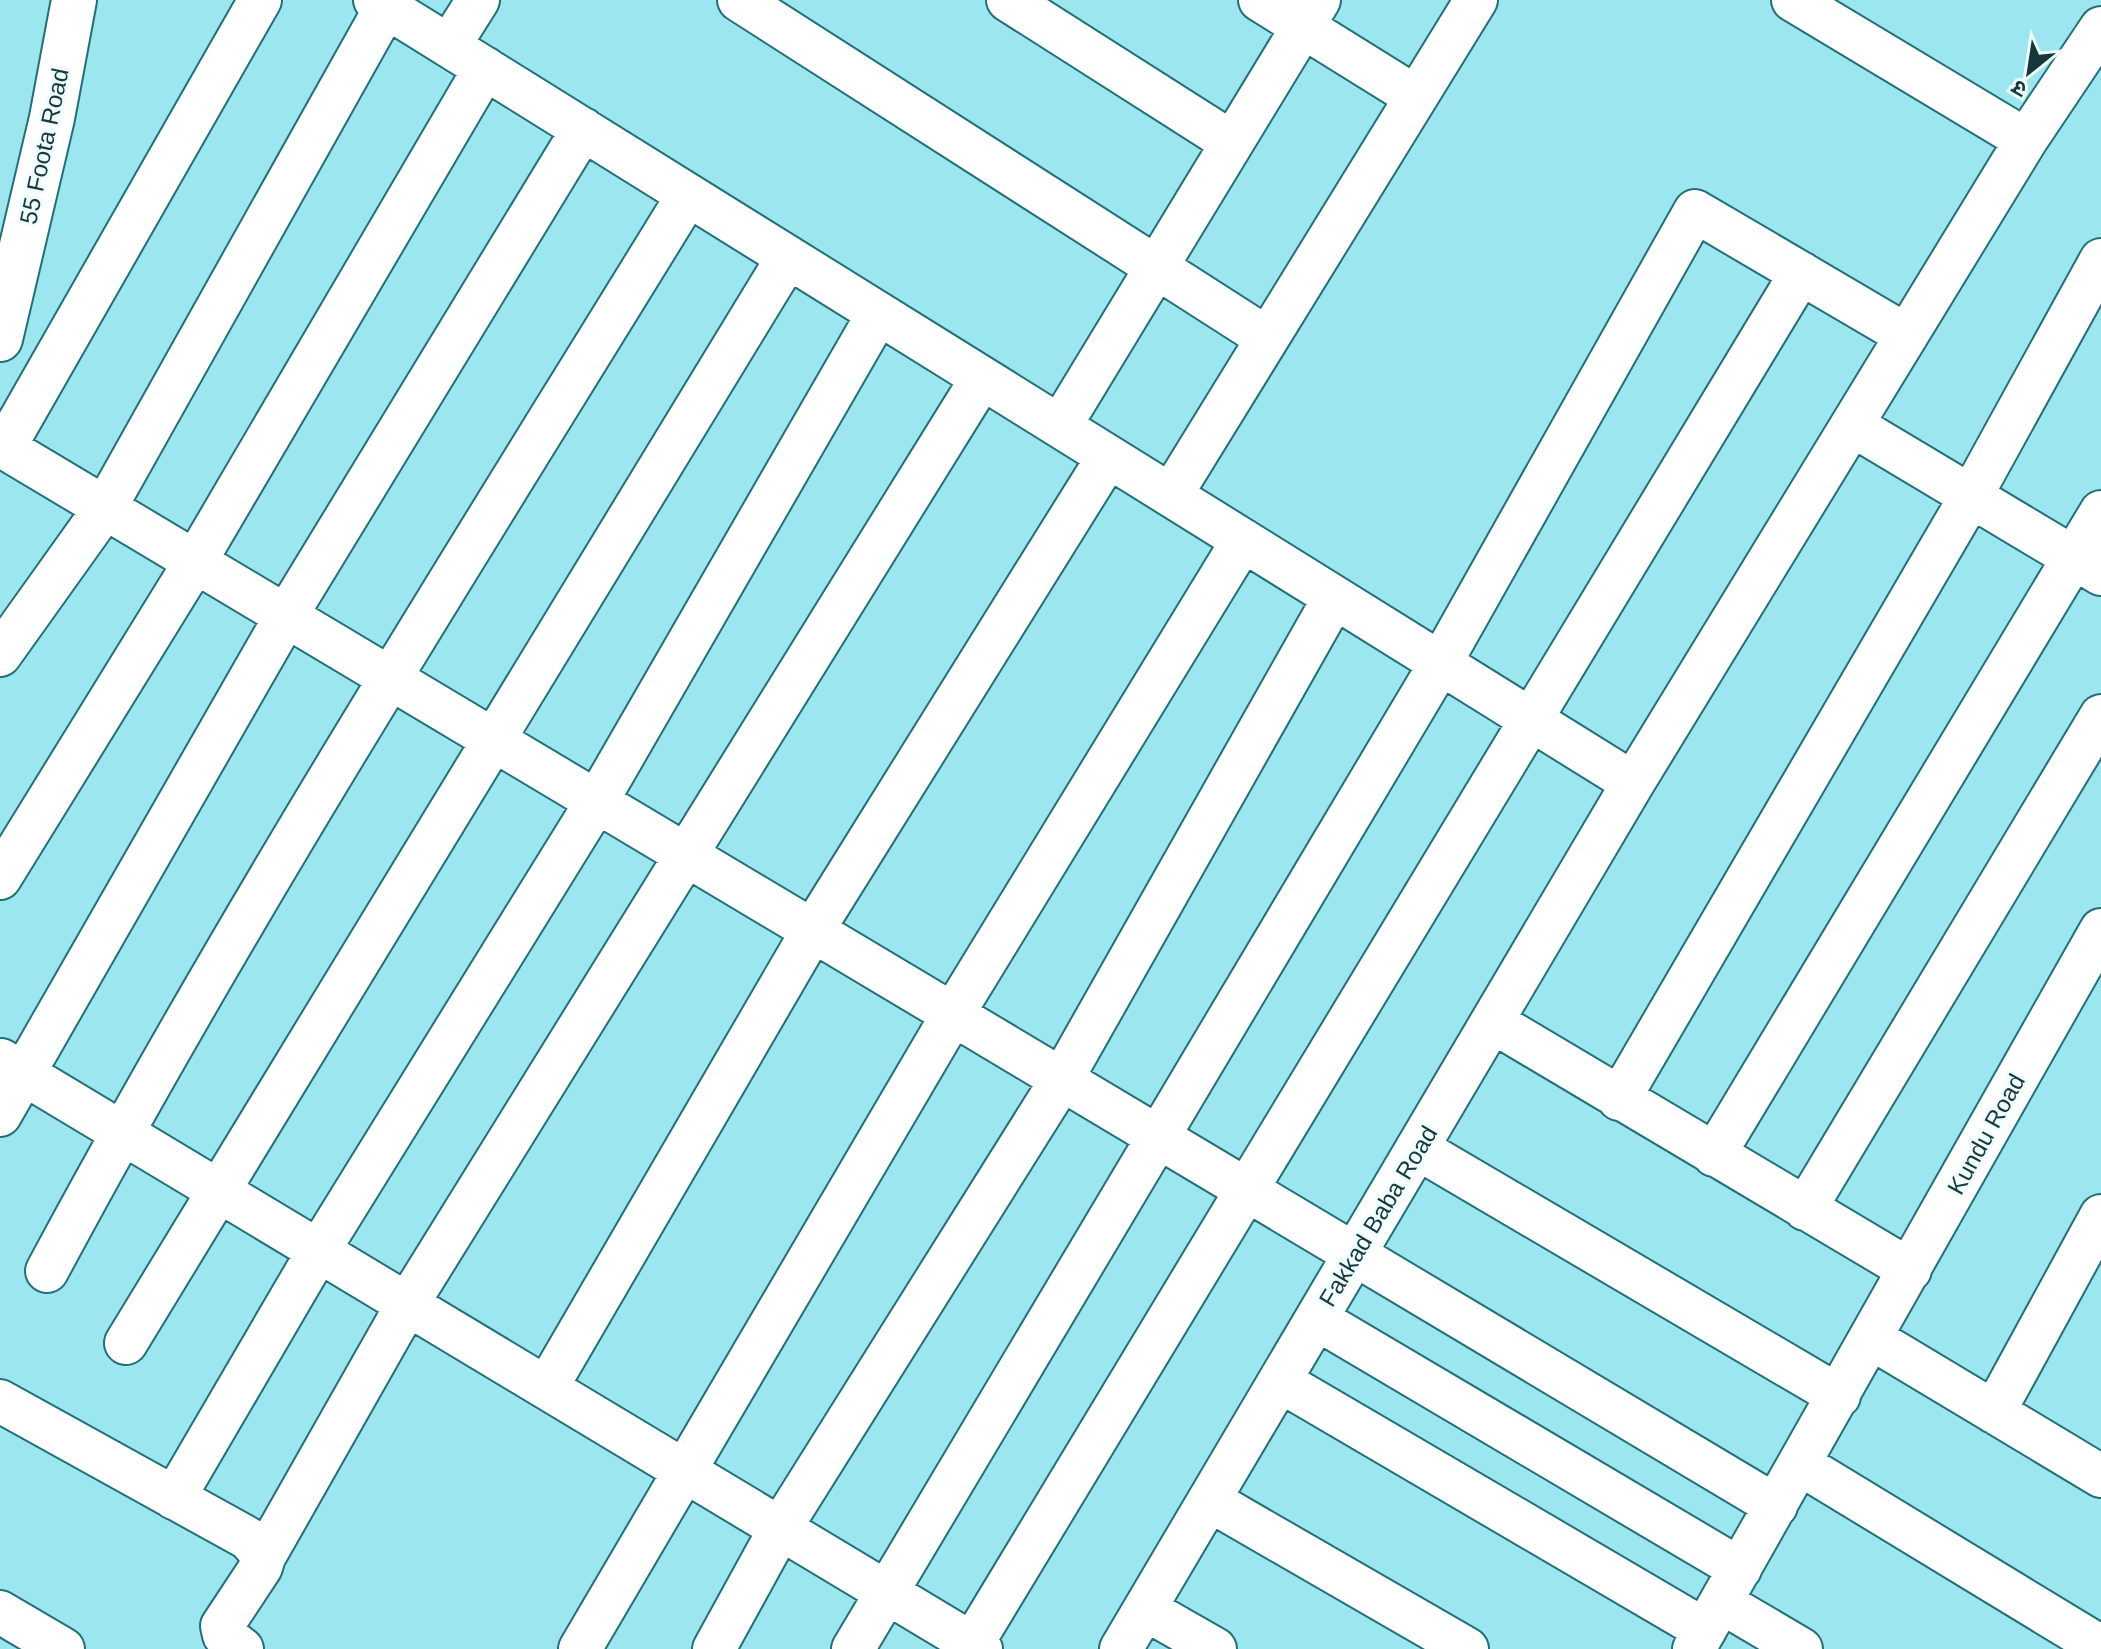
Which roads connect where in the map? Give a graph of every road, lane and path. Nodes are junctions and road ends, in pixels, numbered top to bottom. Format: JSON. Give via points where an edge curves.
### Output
{"nodes":[{"id":1,"x":74,"y":0,"type":"edge"},
{"id":2,"x":260,"y":0,"type":"edge"},
{"id":3,"x":478,"y":0,"type":"edge"},
{"id":4,"x":739,"y":0,"type":"edge"},
{"id":5,"x":1008,"y":0,"type":"edge"},
{"id":6,"x":1260,"y":0,"type":"edge"},
{"id":7,"x":1476,"y":0,"type":"edge"},
{"id":8,"x":1793,"y":0,"type":"edge"},
{"id":9,"x":381,"y":3,"type":"edge"},
{"id":10,"x":1310,"y":14,"type":"edge"},
{"id":11,"x":2101,"y":28,"type":"edge"},
{"id":12,"x":449,"y":46,"type":"junction"},
{"id":13,"x":485,"y":68,"type":"junction"},
{"id":14,"x":1416,"y":97,"type":"junction"},
{"id":15,"x":583,"y":129,"type":"junction"},
{"id":16,"x":2026,"y":140,"type":"junction"},
{"id":17,"x":1231,"y":142,"type":"junction"},
{"id":18,"x":688,"y":195,"type":"junction"},
{"id":19,"x":788,"y":257,"type":"junction"},
{"id":20,"x":2101,"y":260,"type":"edge"},
{"id":21,"x":1156,"y":267,"type":"junction"},
{"id":22,"x":1801,"y":273,"type":"junction"},
{"id":23,"x":878,"y":314,"type":"junction"},
{"id":24,"x":1906,"y":335,"type":"junction"},
{"id":25,"x":1267,"y":338,"type":"junction"},
{"id":26,"x":0,"y":339,"type":"edge"},
{"id":27,"x":982,"y":378,"type":"junction"},
{"id":28,"x":1852,"y":425,"type":"junction"},
{"id":29,"x":1060,"y":426,"type":"junction"},
{"id":30,"x":2,"y":447,"type":"edge"},
{"id":31,"x":1108,"y":457,"type":"junction"},
{"id":32,"x":1171,"y":495,"type":"junction"},
{"id":33,"x":1971,"y":496,"type":"junction"},
{"id":34,"x":105,"y":508,"type":"junction"},
{"id":35,"x":2101,"y":512,"type":"edge"},
{"id":36,"x":1243,"y":540,"type":"junction"},
{"id":37,"x":195,"y":562,"type":"junction"},
{"id":38,"x":2087,"y":566,"type":"edge"},
{"id":39,"x":1334,"y":598,"type":"junction"},
{"id":40,"x":286,"y":616,"type":"junction"},
{"id":41,"x":0,"y":655,"type":"edge"},
{"id":42,"x":1440,"y":664,"type":"junction"},
{"id":43,"x":391,"y":679,"type":"junction"},
{"id":44,"x":2101,"y":716,"type":"edge"},
{"id":45,"x":1530,"y":719,"type":"junction"},
{"id":46,"x":493,"y":740,"type":"junction"},
{"id":47,"x":1633,"y":783,"type":"junction"},
{"id":48,"x":597,"y":801,"type":"junction"},
{"id":49,"x":685,"y":854,"type":"junction"},
{"id":50,"x":0,"y":878,"type":"edge"},
{"id":51,"x":813,"y":930,"type":"junction"},
{"id":52,"x":2101,"y":930,"type":"edge"},
{"id":53,"x":953,"y":1014,"type":"junction"},
{"id":54,"x":1493,"y":1022,"type":"junction"},
{"id":55,"x":12,"y":1067,"type":"edge"},
{"id":56,"x":1062,"y":1079,"type":"junction"},
{"id":57,"x":1619,"y":1099,"type":"junction"},
{"id":58,"x":0,"y":1115,"type":"edge"},
{"id":59,"x":121,"y":1132,"type":"junction"},
{"id":60,"x":1159,"y":1137,"type":"junction"},
{"id":61,"x":1417,"y":1148,"type":"junction"},
{"id":62,"x":1714,"y":1155,"type":"junction"},
{"id":63,"x":219,"y":1190,"type":"junction"},
{"id":64,"x":1249,"y":1191,"type":"junction"},
{"id":65,"x":1805,"y":1209,"type":"junction"},
{"id":66,"x":2101,"y":1216,"type":"edge"},
{"id":67,"x":319,"y":1250,"type":"junction"},
{"id":68,"x":1355,"y":1254,"type":"junction"},
{"id":69,"x":1910,"y":1270,"type":"junction"},
{"id":70,"x":47,"y":1271,"type":"dead end"},
{"id":71,"x":408,"y":1303,"type":"junction"},
{"id":72,"x":1317,"y":1319,"type":"junction"},
{"id":73,"x":1871,"y":1338,"type":"junction"},
{"id":74,"x":126,"y":1343,"type":"dead end"},
{"id":75,"x":1280,"y":1381,"type":"junction"},
{"id":76,"x":547,"y":1387,"type":"junction"},
{"id":77,"x":1839,"y":1396,"type":"junction"},
{"id":78,"x":0,"y":1401,"type":"edge"},
{"id":79,"x":1994,"y":1412,"type":"junction"},
{"id":80,"x":1800,"y":1464,"type":"junction"},
{"id":81,"x":687,"y":1471,"type":"junction"},
{"id":82,"x":2101,"y":1476,"type":"edge"},
{"id":83,"x":174,"y":1498,"type":"junction"},
{"id":84,"x":1209,"y":1500,"type":"junction"},
{"id":85,"x":1776,"y":1506,"type":"junction"},
{"id":86,"x":781,"y":1527,"type":"junction"},
{"id":87,"x":264,"y":1557,"type":"junction"},
{"id":88,"x":888,"y":1591,"type":"junction"},
{"id":89,"x":1145,"y":1609,"type":"junction"},
{"id":90,"x":0,"y":1612,"type":"edge"},
{"id":91,"x":1715,"y":1612,"type":"edge"},
{"id":92,"x":232,"y":1638,"type":"edge"},
{"id":93,"x":974,"y":1647,"type":"edge"},
{"id":94,"x":2101,"y":1647,"type":"edge"},
{"id":95,"x":63,"y":1649,"type":"edge"},
{"id":96,"x":580,"y":1649,"type":"edge"},
{"id":97,"x":714,"y":1649,"type":"edge"},
{"id":98,"x":853,"y":1649,"type":"edge"},
{"id":99,"x":1121,"y":1649,"type":"edge"},
{"id":100,"x":1215,"y":1649,"type":"edge"},
{"id":101,"x":1467,"y":1649,"type":"edge"},
{"id":102,"x":1801,"y":1649,"type":"edge"}],
"edges":[{"from":1,"to":26,"type":"street","name":"55 Foota Road"},
{"from":2,"to":30,"type":"street"},
{"from":3,"to":12,"type":"street"},
{"from":4,"to":21,"type":"street"},
{"from":5,"to":17,"type":"street"},
{"from":6,"to":10,"type":"street"},
{"from":7,"to":14,"type":"street"},
{"from":8,"to":16,"type":"street"},
{"from":9,"to":12,"type":"street"},
{"from":9,"to":34,"type":"street"},
{"from":10,"to":14,"type":"street"},
{"from":10,"to":17,"type":"street"},
{"from":11,"to":16,"type":"street","name":"Fakkad Baba Road"},
{"from":12,"to":13,"type":"street"},
{"from":13,"to":15,"type":"street"},
{"from":13,"to":37,"type":"street"},
{"from":14,"to":25,"type":"street"},
{"from":15,"to":18,"type":"street"},
{"from":15,"to":40,"type":"street"},
{"from":16,"to":24,"type":"street","name":"Fakkad Baba Road"},
{"from":17,"to":21,"type":"street"},
{"from":18,"to":19,"type":"street"},
{"from":18,"to":43,"type":"street"},
{"from":19,"to":23,"type":"street"},
{"from":19,"to":46,"type":"street"},
{"from":20,"to":33,"type":"street"},
{"from":21,"to":25,"type":"street"},
{"from":21,"to":29,"type":"street"},
{"from":22,"to":24,"type":"street"},
{"from":22,"to":42,"type":"street","via":[[1695,211]]},
{"from":22,"to":45,"type":"street"},
{"from":23,"to":27,"type":"street"},
{"from":23,"to":48,"type":"street"},
{"from":24,"to":28,"type":"street","name":"Fakkad Baba Road"},
{"from":25,"to":32,"type":"street"},
{"from":27,"to":29,"type":"street"},
{"from":27,"to":49,"type":"street"},
{"from":28,"to":33,"type":"street"},
{"from":28,"to":47,"type":"street","name":"Fakkad Baba Road"},
{"from":29,"to":31,"type":"street"},
{"from":30,"to":34,"type":"street"},
{"from":31,"to":32,"type":"street"},
{"from":31,"to":51,"type":"street"},
{"from":32,"to":36,"type":"street"},
{"from":33,"to":38,"type":"street"},
{"from":33,"to":57,"type":"street"},
{"from":34,"to":37,"type":"street"},
{"from":34,"to":41,"type":"street"},
{"from":35,"to":38,"type":"street"},
{"from":36,"to":39,"type":"street"},
{"from":36,"to":53,"type":"street"},
{"from":37,"to":40,"type":"street"},
{"from":37,"to":50,"type":"street"},
{"from":38,"to":62,"type":"street"},
{"from":39,"to":42,"type":"street"},
{"from":39,"to":56,"type":"street"},
{"from":40,"to":43,"type":"street"},
{"from":40,"to":55,"type":"street"},
{"from":42,"to":45,"type":"street"},
{"from":42,"to":60,"type":"street"},
{"from":43,"to":46,"type":"street"},
{"from":43,"to":59,"type":"street"},
{"from":44,"to":65,"type":"street"},
{"from":45,"to":47,"type":"street"},
{"from":45,"to":64,"type":"street"},
{"from":46,"to":48,"type":"street"},
{"from":46,"to":63,"type":"street"},
{"from":47,"to":54,"type":"street","name":"Fakkad Baba Road"},
{"from":48,"to":49,"type":"street"},
{"from":48,"to":67,"type":"street"},
{"from":49,"to":51,"type":"street"},
{"from":49,"to":71,"type":"street"},
{"from":51,"to":53,"type":"street"},
{"from":51,"to":76,"type":"street"},
{"from":52,"to":69,"type":"street","name":"Kundu Road"},
{"from":53,"to":56,"type":"street"},
{"from":53,"to":81,"type":"street"},
{"from":54,"to":57,"type":"street"},
{"from":54,"to":61,"type":"street","name":"Fakkad Baba Road"},
{"from":55,"to":58,"type":"street"},
{"from":55,"to":59,"type":"street"},
{"from":56,"to":60,"type":"street"},
{"from":56,"to":86,"type":"street"},
{"from":57,"to":62,"type":"street"},
{"from":59,"to":63,"type":"street"},
{"from":59,"to":70,"type":"street"},
{"from":60,"to":64,"type":"street"},
{"from":60,"to":88,"type":"street"},
{"from":61,"to":68,"type":"street","name":"Fakkad Baba Road"},
{"from":61,"to":77,"type":"street"},
{"from":62,"to":65,"type":"street"},
{"from":63,"to":67,"type":"street"},
{"from":63,"to":74,"type":"street"},
{"from":64,"to":68,"type":"street"},
{"from":64,"to":93,"type":"street"},
{"from":65,"to":69,"type":"street"},
{"from":66,"to":79,"type":"street"},
{"from":67,"to":71,"type":"street"},
{"from":67,"to":83,"type":"street"},
{"from":68,"to":72,"type":"street","name":"Fakkad Baba Road"},
{"from":68,"to":85,"type":"street"},
{"from":69,"to":73,"type":"street","name":"Kundu Road"},
{"from":71,"to":76,"type":"street"},
{"from":71,"to":87,"type":"street"},
{"from":72,"to":75,"type":"street","name":"Fakkad Baba Road"},
{"from":72,"to":91,"type":"street"},
{"from":73,"to":77,"type":"street","name":"Kundu Road"},
{"from":73,"to":79,"type":"street"},
{"from":75,"to":84,"type":"street","name":"Fakkad Baba Road"},
{"from":75,"to":91,"type":"street"},
{"from":76,"to":81,"type":"street"},
{"from":77,"to":80,"type":"street","name":"Kundu Road"},
{"from":78,"to":83,"type":"street"},
{"from":79,"to":82,"type":"street"},
{"from":80,"to":85,"type":"street","name":"Kundu Road"},
{"from":80,"to":94,"type":"street"},
{"from":81,"to":86,"type":"street"},
{"from":81,"to":96,"type":"street"},
{"from":83,"to":87,"type":"street","via":[[249,1539]]},
{"from":84,"to":89,"type":"street","name":"Fakkad Baba Road"},
{"from":84,"to":101,"type":"street"},
{"from":85,"to":91,"type":"street","name":"Kundu Road"},
{"from":86,"to":88,"type":"street"},
{"from":86,"to":97,"type":"street"},
{"from":87,"to":92,"type":"street"},
{"from":88,"to":93,"type":"street"},
{"from":88,"to":98,"type":"street"},
{"from":89,"to":99,"type":"street","name":"Fakkad Baba Road"},
{"from":89,"to":100,"type":"street"},
{"from":90,"to":95,"type":"street"},
{"from":91,"to":102,"type":"street"}]}
